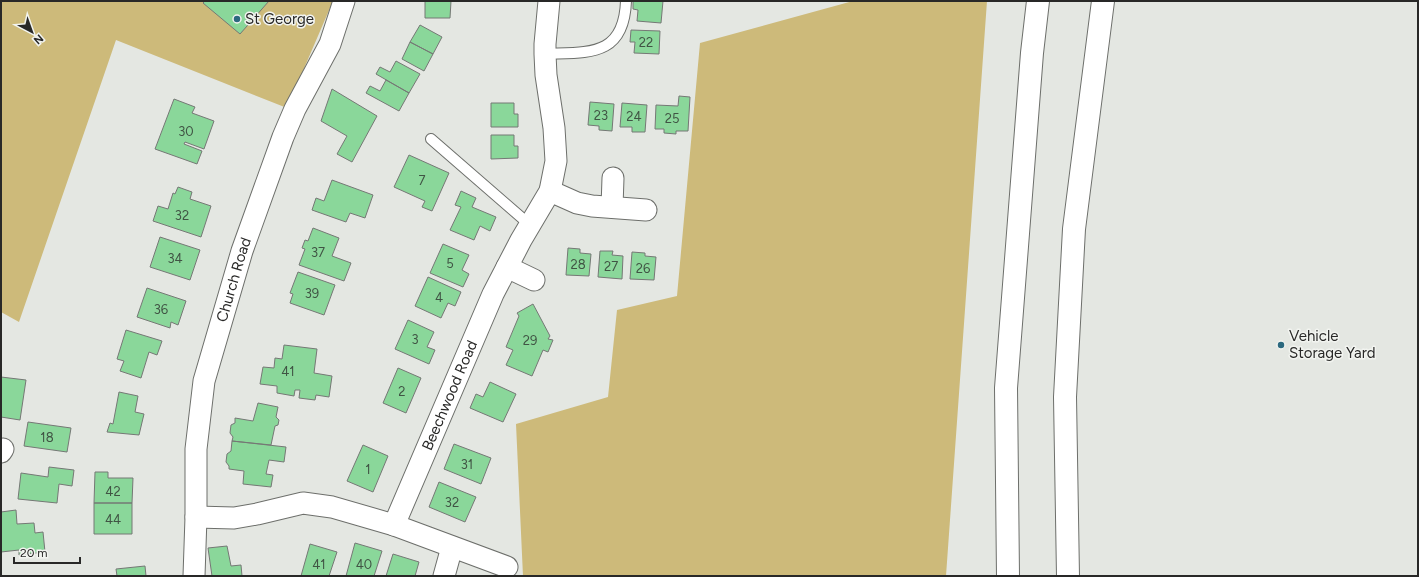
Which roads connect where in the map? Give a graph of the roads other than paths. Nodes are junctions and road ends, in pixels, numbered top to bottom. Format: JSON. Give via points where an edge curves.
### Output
{"nodes":[{"id":1,"x":344,"y":1,"type":"edge"},
{"id":2,"x":549,"y":1,"type":"edge"},
{"id":3,"x":626,"y":1,"type":"edge"},
{"id":4,"x":1038,"y":1,"type":"edge"},
{"id":5,"x":1103,"y":1,"type":"edge"},
{"id":6,"x":545,"y":54,"type":"junction"},
{"id":7,"x":431,"y":139,"type":"dead end"},
{"id":8,"x":613,"y":178,"type":"dead end"},
{"id":9,"x":550,"y":191,"type":"junction"},
{"id":10,"x":612,"y":207,"type":"junction"},
{"id":11,"x":646,"y":210,"type":"dead end"},
{"id":12,"x":530,"y":226,"type":"junction"},
{"id":13,"x":507,"y":267,"type":"junction"},
{"id":14,"x":534,"y":280,"type":"dead end"},
{"id":15,"x":196,"y":517,"type":"junction"},
{"id":16,"x":394,"y":526,"type":"junction"},
{"id":17,"x":452,"y":547,"type":"junction"},
{"id":18,"x":507,"y":567,"type":"dead end"},
{"id":19,"x":194,"y":576,"type":"edge"},
{"id":20,"x":444,"y":576,"type":"edge"},
{"id":21,"x":1008,"y":576,"type":"edge"},
{"id":22,"x":1068,"y":576,"type":"edge"}],
"edges":[{"from":1,"to":15,"type":"street","name":"Church Road","via":[[330,44],[283,137],[242,251],[204,381],[196,450]]},
{"from":2,"to":6,"type":"street","name":"Beechwood Road"},
{"from":3,"to":6,"type":"lane","via":[[622,26],[611,43],[587,52]]},
{"from":4,"to":21,"type":"highway","via":[[1006,388]]},
{"from":5,"to":22,"type":"highway","via":[[1073,237],[1064,397]]},
{"from":6,"to":9,"type":"street","name":"Beechwood Road","via":[[556,161]]},
{"from":7,"to":12,"type":"lane"},
{"from":8,"to":10,"type":"street"},
{"from":9,"to":10,"type":"street","via":[[577,204]]},
{"from":9,"to":12,"type":"street","name":"Beechwood Road"},
{"from":10,"to":11,"type":"street"},
{"from":12,"to":13,"type":"street","name":"Beechwood Road"},
{"from":13,"to":14,"type":"street"},
{"from":13,"to":16,"type":"street","name":"Beechwood Road","via":[[468,351]]},
{"from":15,"to":16,"type":"street","via":[[234,518],[303,503],[332,507]]},
{"from":15,"to":19,"type":"street","name":"Church Road"},
{"from":16,"to":17,"type":"street"},
{"from":17,"to":18,"type":"street"},
{"from":17,"to":20,"type":"street"}]}
